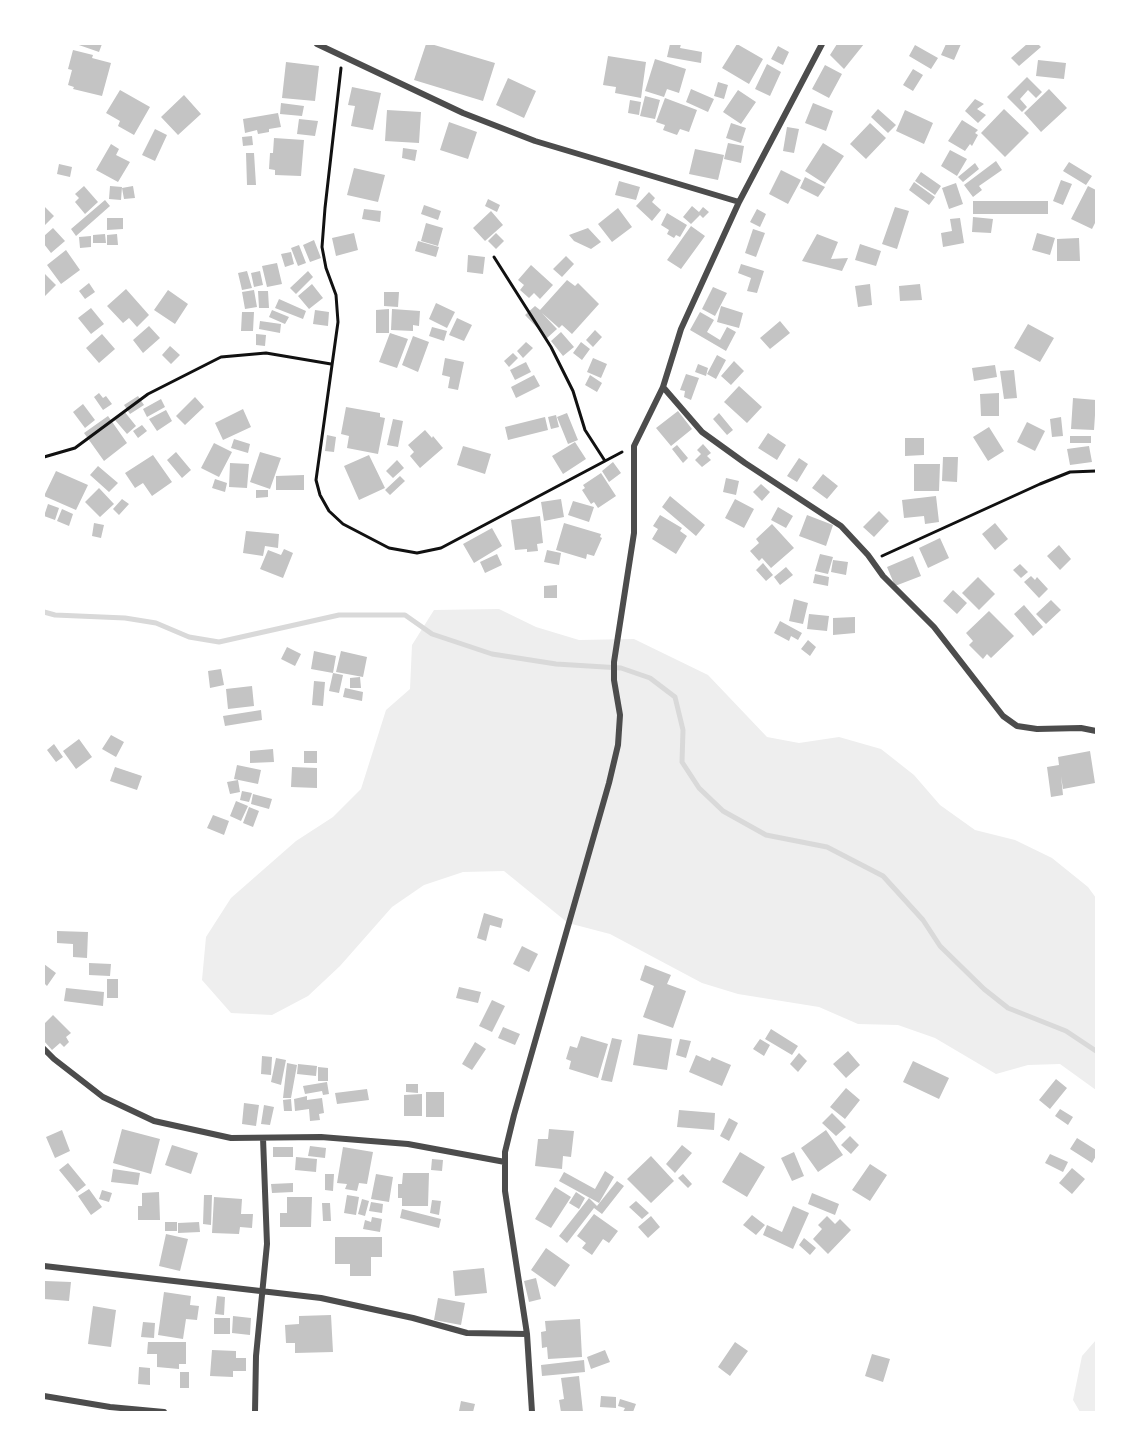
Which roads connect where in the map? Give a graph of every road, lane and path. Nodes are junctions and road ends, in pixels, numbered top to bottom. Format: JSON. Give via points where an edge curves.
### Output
{"nodes":[{"id":1,"x":317,"y":44,"type":"edge"},
{"id":2,"x":822,"y":44,"type":"edge"},
{"id":3,"x":342,"y":56,"type":"junction"},
{"id":4,"x":739,"y":202,"type":"junction"},
{"id":5,"x":494,"y":257,"type":"dead end"},
{"id":6,"x":332,"y":364,"type":"junction"},
{"id":7,"x":663,"y":387,"type":"junction"},
{"id":8,"x":634,"y":446,"type":"junction"},
{"id":9,"x":44,"y":457,"type":"edge"},
{"id":10,"x":605,"y":461,"type":"junction"},
{"id":11,"x":1096,"y":471,"type":"edge"},
{"id":12,"x":873,"y":561,"type":"junction"},
{"id":13,"x":1096,"y":731,"type":"edge"},
{"id":14,"x":44,"y":1048,"type":"edge"},
{"id":15,"x":263,"y":1138,"type":"junction"},
{"id":16,"x":505,"y":1162,"type":"junction"},
{"id":17,"x":44,"y":1266,"type":"edge"},
{"id":18,"x":261,"y":1291,"type":"junction"},
{"id":19,"x":527,"y":1334,"type":"junction"},
{"id":20,"x":44,"y":1396,"type":"edge"},
{"id":21,"x":164,"y":1413,"type":"edge"},
{"id":22,"x":255,"y":1413,"type":"edge"},
{"id":23,"x":532,"y":1413,"type":"edge"}],
"edges":[{"from":1,"to":3,"type":"street"},
{"from":2,"to":4,"type":"street"},
{"from":3,"to":4,"type":"street","via":[[463,114],[535,141]]},
{"from":3,"to":6,"type":"path","via":[[322,247],[336,295],[339,322]]},
{"from":4,"to":7,"type":"street","via":[[681,329]]},
{"from":5,"to":10,"type":"path","via":[[551,347],[573,391],[585,430]]},
{"from":6,"to":9,"type":"path","via":[[266,353],[221,357],[148,394],[75,448]]},
{"from":6,"to":10,"type":"path","via":[[316,480],[320,495],[343,524],[389,548],[417,553],[441,548]]},
{"from":7,"to":8,"type":"street"},
{"from":7,"to":12,"type":"street","via":[[702,432],[841,526]]},
{"from":8,"to":10,"type":"path"},
{"from":8,"to":16,"type":"street","via":[[634,533],[614,662],[621,715],[618,745],[517,1104]]},
{"from":11,"to":12,"type":"path","via":[[1070,472],[1040,484]]},
{"from":12,"to":13,"type":"street","via":[[934,627],[1003,716],[1017,726]]},
{"from":14,"to":15,"type":"street","via":[[103,1097],[154,1121],[231,1138]]},
{"from":15,"to":16,"type":"street","via":[[321,1137],[408,1144]]},
{"from":15,"to":18,"type":"street","via":[[267,1244]]},
{"from":16,"to":19,"type":"street","via":[[505,1191]]},
{"from":17,"to":18,"type":"street"},
{"from":18,"to":19,"type":"street","via":[[321,1298],[467,1333]]},
{"from":18,"to":22,"type":"street"},
{"from":19,"to":23,"type":"street"},
{"from":20,"to":21,"type":"street"}]}
